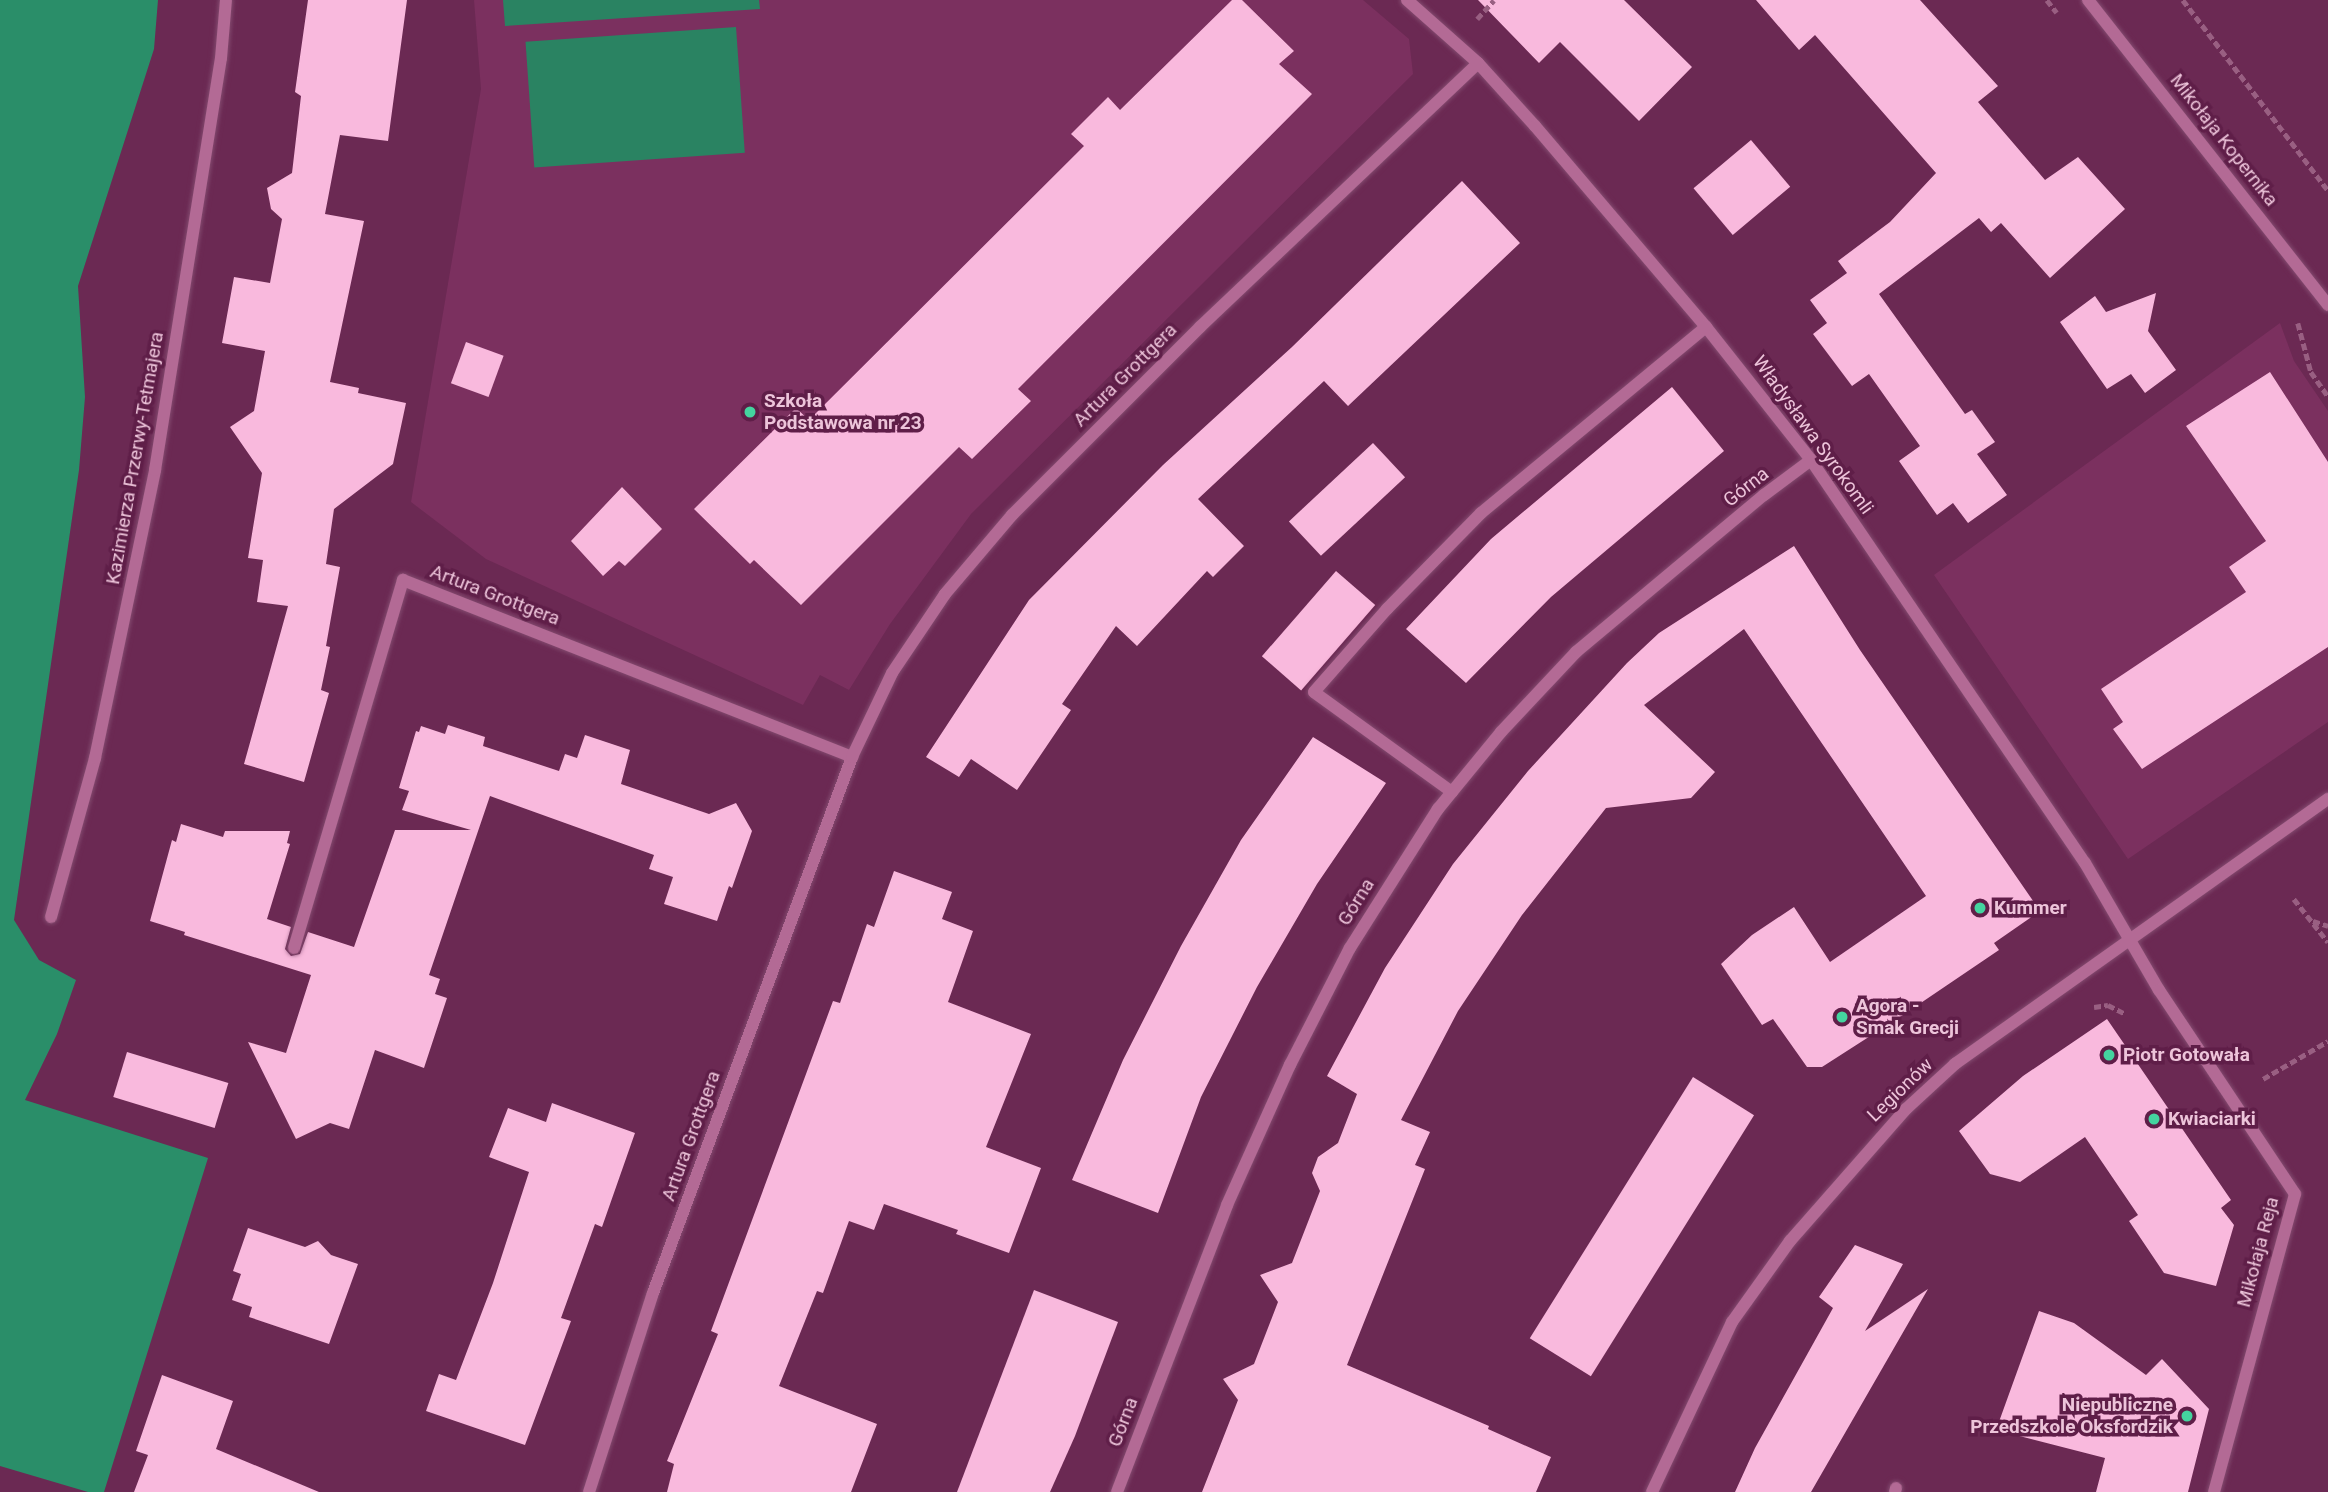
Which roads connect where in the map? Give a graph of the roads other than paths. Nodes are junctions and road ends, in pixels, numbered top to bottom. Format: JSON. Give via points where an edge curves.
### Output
{"nodes":[{"id":1,"x":226,"y":0,"type":"edge"},
{"id":2,"x":1407,"y":0,"type":"edge"},
{"id":3,"x":2088,"y":0,"type":"edge"},
{"id":4,"x":1478,"y":64,"type":"junction"},
{"id":5,"x":2328,"y":305,"type":"edge"},
{"id":6,"x":1706,"y":327,"type":"junction"},
{"id":7,"x":1811,"y":460,"type":"junction"},
{"id":8,"x":852,"y":757,"type":"junction"},
{"id":9,"x":1452,"y":792,"type":"junction"},
{"id":10,"x":2328,"y":799,"type":"edge"},
{"id":11,"x":51,"y":917,"type":"dead end"},
{"id":12,"x":2129,"y":939,"type":"junction"},
{"id":13,"x":294,"y":948,"type":"dead end"},
{"id":14,"x":589,"y":1492,"type":"edge"},
{"id":15,"x":1117,"y":1492,"type":"edge"},
{"id":16,"x":1652,"y":1492,"type":"edge"},
{"id":17,"x":2214,"y":1492,"type":"edge"}],
"edges":[{"from":1,"to":11,"type":"street","name":"Kazimierza Przerwy-Tetmajera","via":[[221,58],[155,470],[95,758]]},
{"from":2,"to":4,"type":"street","name":"Władysława Syrokomli"},
{"from":3,"to":5,"type":"street","name":"Mikołaja Kopernika"},
{"from":4,"to":6,"type":"street","name":"Władysława Syrokomli"},
{"from":4,"to":8,"type":"street","name":"Artura Grottgera","via":[[1200,327],[1012,515],[945,593],[892,673]]},
{"from":6,"to":7,"type":"street","name":"Władysława Syrokomli"},
{"from":6,"to":9,"type":"street","via":[[1481,513],[1314,692]]},
{"from":7,"to":9,"type":"street","name":"Górna","via":[[1576,652]]},
{"from":7,"to":12,"type":"street","name":"Władysława Syrokomli","via":[[2085,863]]},
{"from":8,"to":13,"type":"street","name":"Artura Grottgera","via":[[403,580]]},
{"from":8,"to":14,"type":"street","name":"Artura Grottgera","via":[[653,1293]]},
{"from":9,"to":15,"type":"street","name":"Górna","via":[[1350,948],[1290,1065],[1227,1205]]},
{"from":10,"to":12,"type":"street","name":"Legionów"},
{"from":12,"to":16,"type":"street","name":"Legionów","via":[[1955,1064],[1859,1160],[1790,1241],[1732,1322]]},
{"from":12,"to":17,"type":"street","name":"Mikołaja Reja","via":[[2294,1194]]}]}
